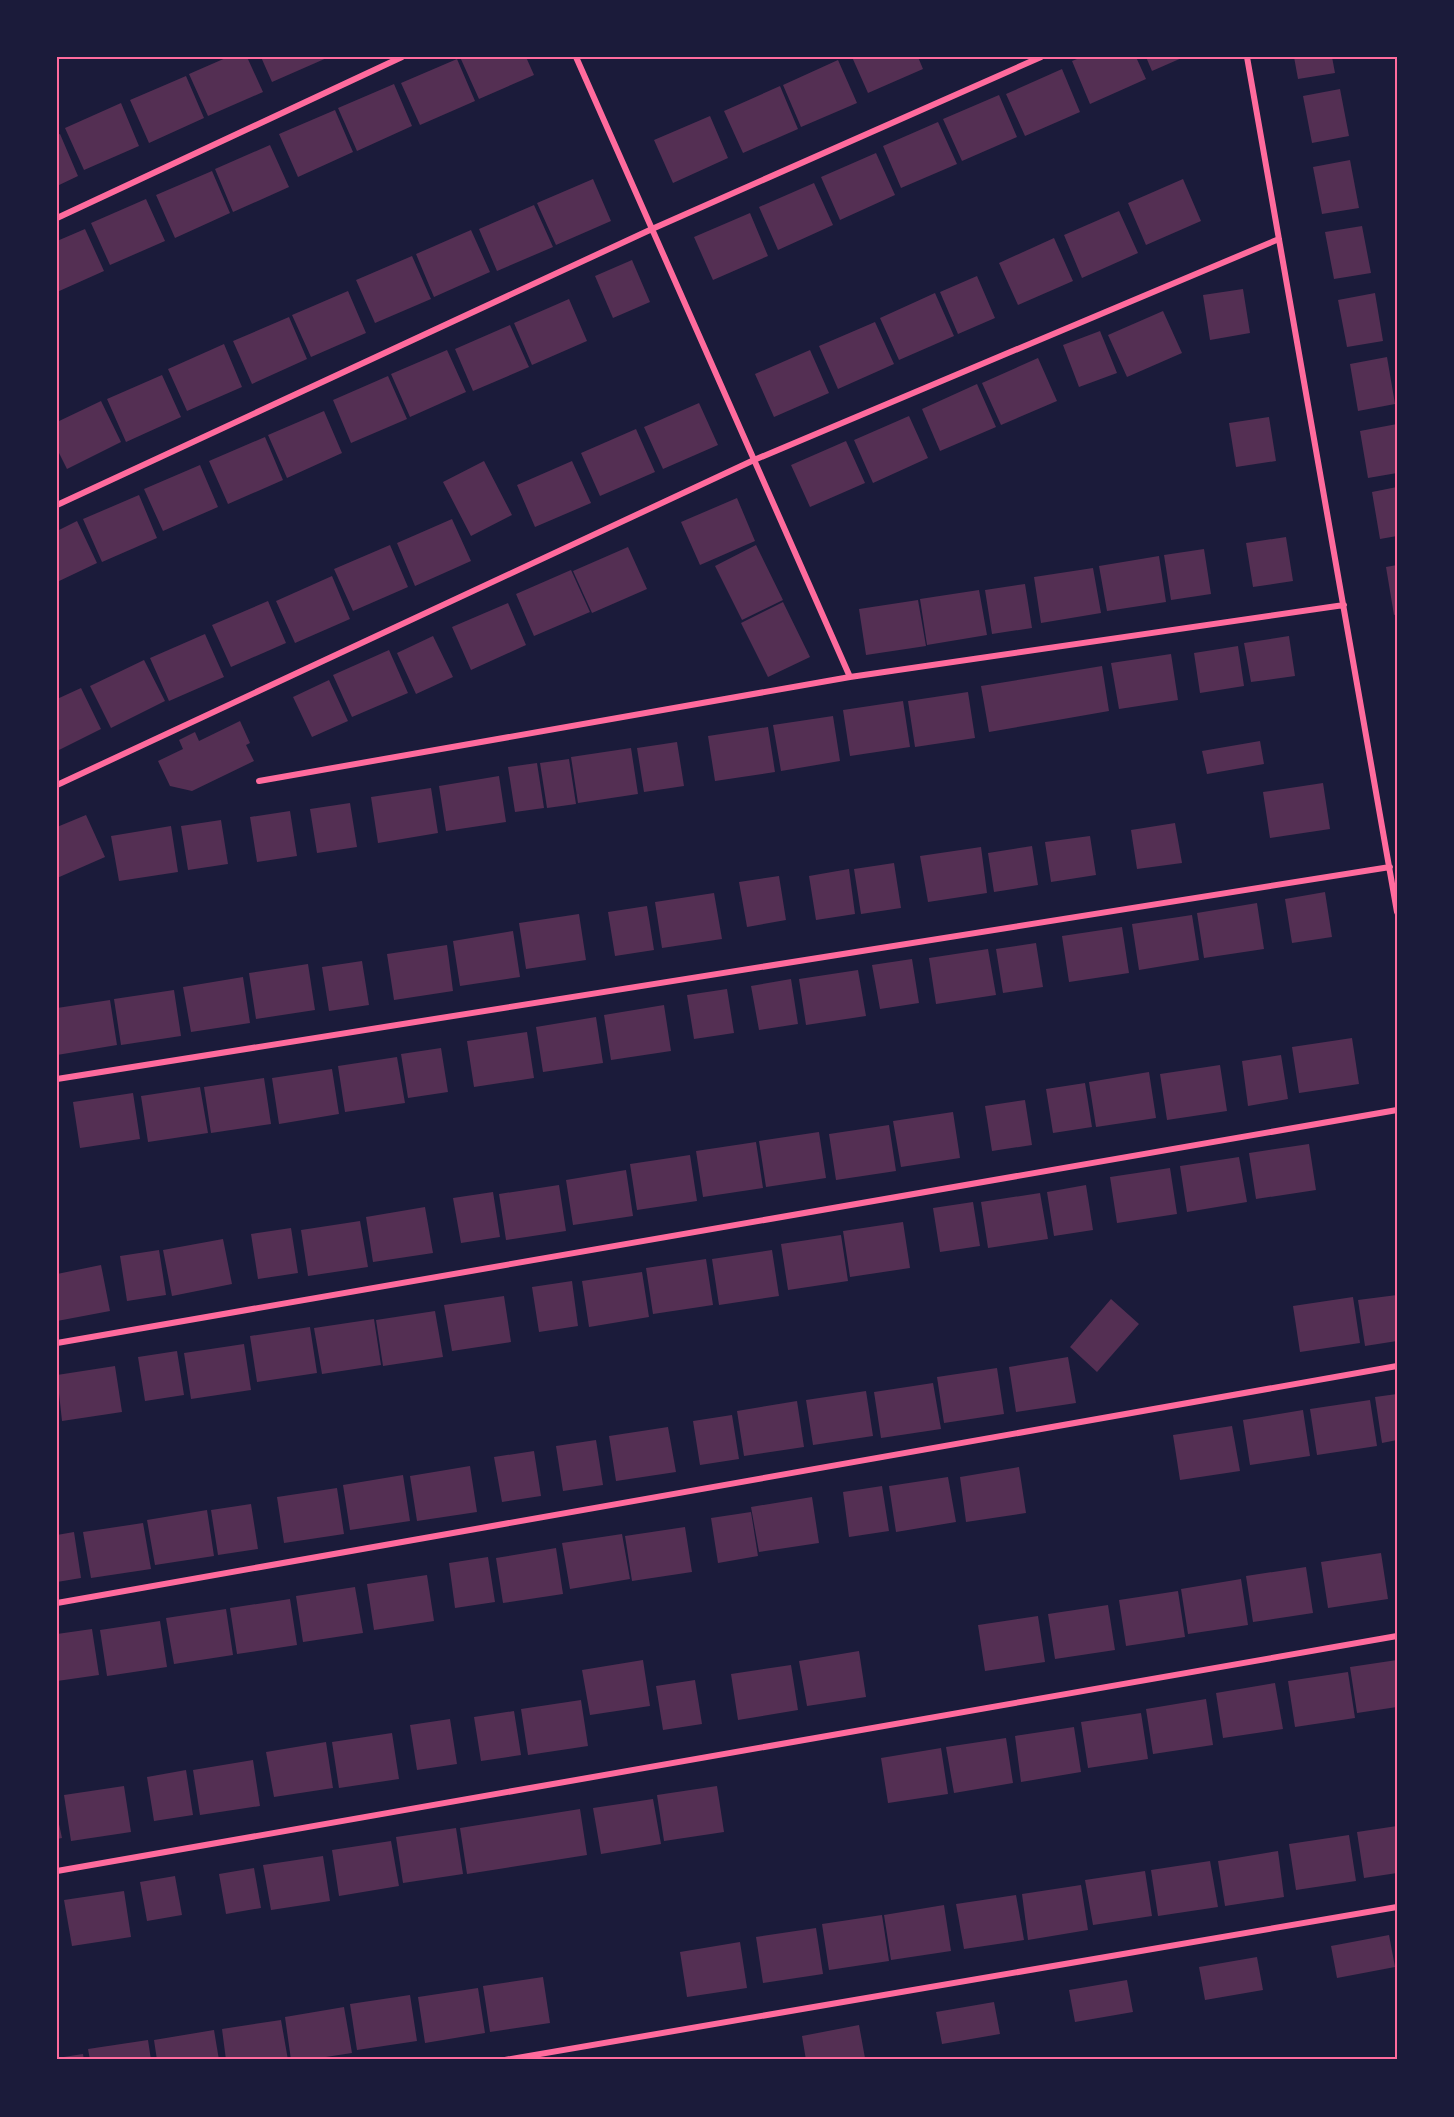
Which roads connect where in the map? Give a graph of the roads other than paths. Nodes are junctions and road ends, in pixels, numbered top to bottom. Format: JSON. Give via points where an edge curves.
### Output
{"nodes":[{"id":1,"x":402,"y":57,"type":"edge"},
{"id":2,"x":576,"y":57,"type":"edge"},
{"id":3,"x":1041,"y":57,"type":"edge"},
{"id":4,"x":1247,"y":57,"type":"edge"},
{"id":5,"x":57,"y":218,"type":"edge"},
{"id":6,"x":652,"y":230,"type":"junction"},
{"id":7,"x":1279,"y":239,"type":"junction"},
{"id":8,"x":754,"y":460,"type":"junction"},
{"id":9,"x":57,"y":505,"type":"edge"},
{"id":10,"x":1344,"y":605,"type":"junction"},
{"id":11,"x":850,"y":677,"type":"junction"},
{"id":12,"x":260,"y":781,"type":"dead end"},
{"id":13,"x":57,"y":785,"type":"edge"},
{"id":14,"x":1390,"y":867,"type":"junction"},
{"id":15,"x":1397,"y":912,"type":"edge"},
{"id":16,"x":57,"y":1079,"type":"edge"},
{"id":17,"x":1397,"y":1110,"type":"edge"},
{"id":18,"x":57,"y":1343,"type":"edge"},
{"id":19,"x":1397,"y":1366,"type":"edge"},
{"id":20,"x":57,"y":1603,"type":"edge"},
{"id":21,"x":1397,"y":1636,"type":"edge"},
{"id":22,"x":57,"y":1871,"type":"edge"},
{"id":23,"x":1397,"y":1907,"type":"edge"},
{"id":24,"x":505,"y":2060,"type":"edge"}],
"edges":[{"from":1,"to":5,"type":"street"},
{"from":2,"to":6,"type":"street"},
{"from":3,"to":6,"type":"street"},
{"from":4,"to":7,"type":"street"},
{"from":6,"to":8,"type":"street"},
{"from":6,"to":9,"type":"street"},
{"from":7,"to":8,"type":"street"},
{"from":7,"to":10,"type":"street"},
{"from":8,"to":11,"type":"street"},
{"from":8,"to":13,"type":"street"},
{"from":10,"to":11,"type":"street"},
{"from":10,"to":14,"type":"street"},
{"from":11,"to":12,"type":"street"},
{"from":14,"to":15,"type":"street"},
{"from":14,"to":16,"type":"street"},
{"from":17,"to":18,"type":"street"},
{"from":19,"to":20,"type":"street"},
{"from":21,"to":22,"type":"street"},
{"from":23,"to":24,"type":"street"}]}
